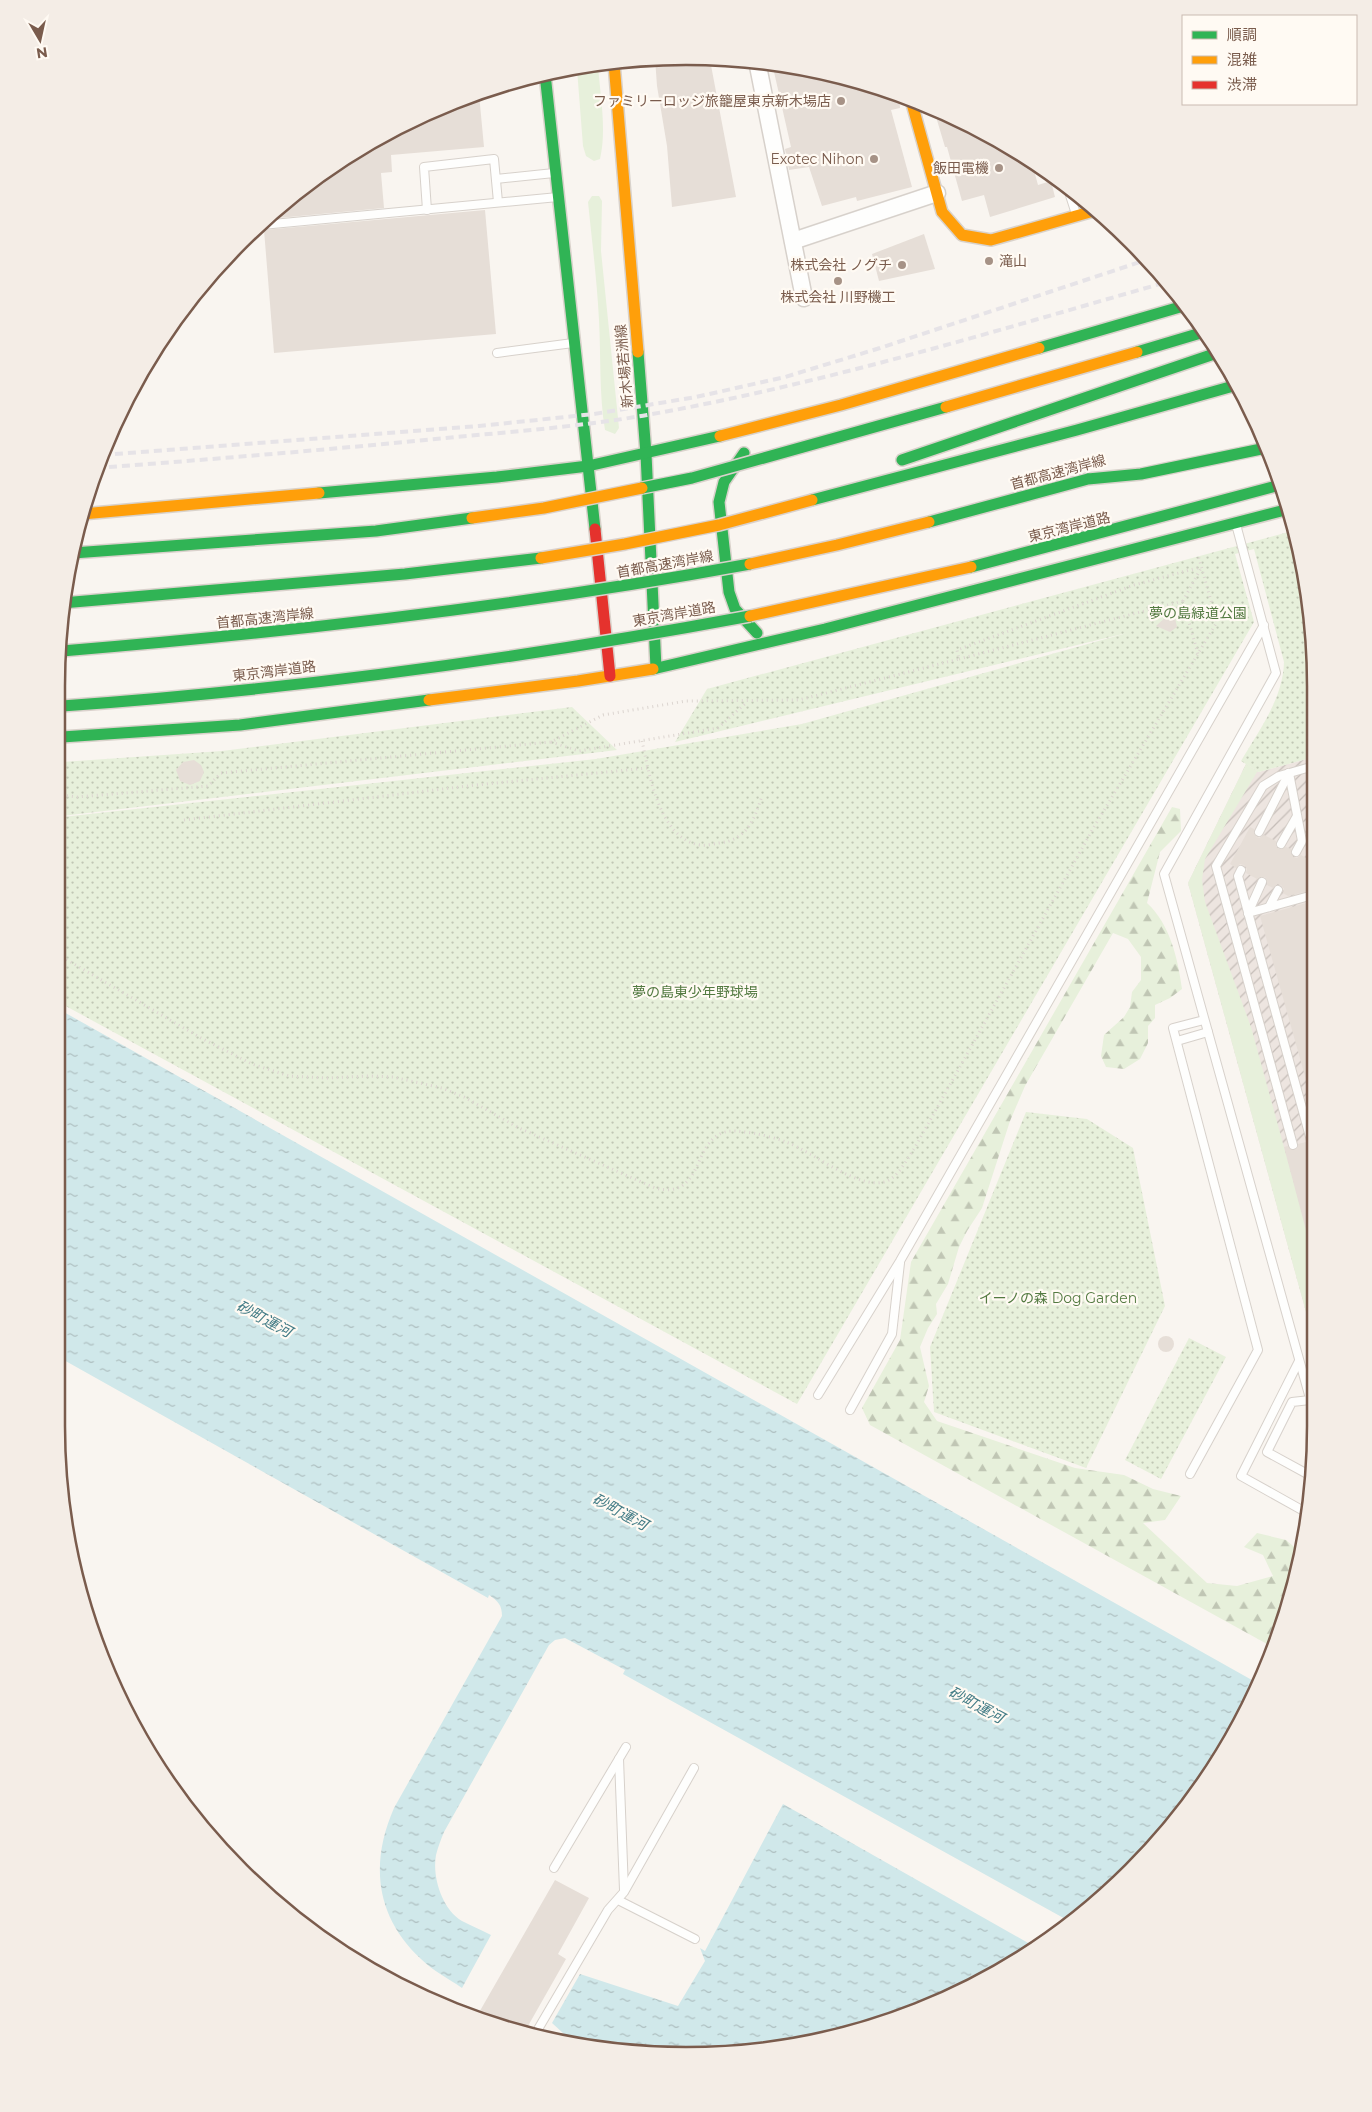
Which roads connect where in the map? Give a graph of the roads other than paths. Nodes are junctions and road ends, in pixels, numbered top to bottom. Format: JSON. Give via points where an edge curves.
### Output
{"nodes":[{"id":1,"x":614,"y":69,"type":"edge"},
{"id":2,"x":759,"y":69,"type":"edge"},
{"id":3,"x":546,"y":81,"type":"edge"},
{"id":4,"x":913,"y":108,"type":"edge"},
{"id":5,"x":557,"y":173,"type":"junction"},
{"id":6,"x":496,"y":179,"type":"junction"},
{"id":7,"x":936,"y":193,"type":"junction"},
{"id":8,"x":560,"y":197,"type":"junction"},
{"id":9,"x":1071,"y":199,"type":"edge"},
{"id":10,"x":498,"y":202,"type":"junction"},
{"id":11,"x":427,"y":210,"type":"junction"},
{"id":12,"x":1088,"y":213,"type":"edge"},
{"id":13,"x":1076,"y":216,"type":"junction"},
{"id":14,"x":271,"y":224,"type":"edge"},
{"id":15,"x":794,"y":241,"type":"junction"},
{"id":16,"x":804,"y":298,"type":"dead end"},
{"id":17,"x":1179,"y":307,"type":"edge"},
{"id":18,"x":1197,"y":334,"type":"edge"},
{"id":19,"x":574,"y":343,"type":"junction"},
{"id":20,"x":497,"y":352,"type":"dead end"},
{"id":21,"x":1211,"y":355,"type":"edge"},
{"id":22,"x":1230,"y":387,"type":"edge"},
{"id":23,"x":841,"y":405,"type":"junction"},
{"id":24,"x":791,"y":430,"type":"dead end"},
{"id":25,"x":758,"y":446,"type":"dead end"},
{"id":26,"x":1260,"y":449,"type":"edge"},
{"id":27,"x":646,"y":454,"type":"junction"},
{"id":28,"x":1178,"y":454,"type":"dead end"},
{"id":29,"x":891,"y":464,"type":"dead end"},
{"id":30,"x":588,"y":466,"type":"junction"},
{"id":31,"x":863,"y":474,"type":"dead end"},
{"id":32,"x":1088,"y":479,"type":"junction"},
{"id":33,"x":1274,"y":487,"type":"edge"},
{"id":34,"x":812,"y":500,"type":"junction"},
{"id":35,"x":1282,"y":511,"type":"edge"},
{"id":36,"x":90,"y":513,"type":"edge"},
{"id":37,"x":1236,"y":524,"type":"junction"},
{"id":38,"x":80,"y":553,"type":"edge"},
{"id":39,"x":70,"y":603,"type":"edge"},
{"id":40,"x":1264,"y":625,"type":"junction"},
{"id":41,"x":774,"y":641,"type":"junction"},
{"id":42,"x":66,"y":651,"type":"edge"},
{"id":43,"x":656,"y":668,"type":"junction"},
{"id":44,"x":610,"y":676,"type":"junction"},
{"id":45,"x":65,"y":706,"type":"edge"},
{"id":46,"x":65,"y":737,"type":"edge"},
{"id":47,"x":1307,"y":768,"type":"edge"},
{"id":48,"x":1289,"y":773,"type":"junction"},
{"id":49,"x":1297,"y":816,"type":"junction"},
{"id":50,"x":1259,"y":832,"type":"dead end"},
{"id":51,"x":1281,"y":844,"type":"dead end"},
{"id":52,"x":1296,"y":852,"type":"dead end"},
{"id":53,"x":1241,"y":870,"type":"dead end"},
{"id":54,"x":1262,"y":882,"type":"dead end"},
{"id":55,"x":1278,"y":890,"type":"dead end"},
{"id":56,"x":1307,"y":897,"type":"edge"},
{"id":57,"x":1269,"y":907,"type":"junction"},
{"id":58,"x":1248,"y":913,"type":"junction"},
{"id":59,"x":1204,"y":1020,"type":"junction"},
{"id":60,"x":1208,"y":1032,"type":"junction"},
{"id":61,"x":1177,"y":1041,"type":"junction"},
{"id":62,"x":1307,"y":1126,"type":"edge"},
{"id":63,"x":1293,"y":1145,"type":"dead end"},
{"id":64,"x":900,"y":1261,"type":"junction"},
{"id":65,"x":1300,"y":1361,"type":"junction"},
{"id":66,"x":1307,"y":1386,"type":"edge"},
{"id":67,"x":818,"y":1395,"type":"dead end"},
{"id":68,"x":1307,"y":1401,"type":"edge"},
{"id":69,"x":850,"y":1410,"type":"dead end"},
{"id":70,"x":1305,"y":1473,"type":"edge"},
{"id":71,"x":1190,"y":1474,"type":"dead end"},
{"id":72,"x":1302,"y":1510,"type":"edge"},
{"id":73,"x":626,"y":1746,"type":"dead end"},
{"id":74,"x":619,"y":1758,"type":"junction"},
{"id":75,"x":694,"y":1768,"type":"dead end"},
{"id":76,"x":554,"y":1868,"type":"dead end"},
{"id":77,"x":624,"y":1892,"type":"junction"},
{"id":78,"x":618,"y":1900,"type":"junction"},
{"id":79,"x":695,"y":1939,"type":"dead end"},
{"id":80,"x":538,"y":2029,"type":"edge"}],
"edges":[{"from":1,"to":27,"type":"main road","name":"新木場若洲線"},
{"from":2,"to":15,"type":"street"},
{"from":3,"to":5,"type":"main road"},
{"from":4,"to":7,"type":"main road"},
{"from":5,"to":6,"type":"lane"},
{"from":5,"to":8,"type":"main road"},
{"from":6,"to":10,"type":"lane"},
{"from":6,"to":11,"type":"lane","via":[[494,159],[424,167]]},
{"from":7,"to":13,"type":"main road","via":[[942,212],[962,235],[991,240]]},
{"from":7,"to":15,"type":"street"},
{"from":8,"to":10,"type":"lane"},
{"from":8,"to":19,"type":"main road"},
{"from":9,"to":13,"type":"lane"},
{"from":10,"to":11,"type":"lane"},
{"from":11,"to":14,"type":"lane"},
{"from":12,"to":13,"type":"main road"},
{"from":15,"to":16,"type":"street"},
{"from":17,"to":23,"type":"main road"},
{"from":18,"to":38,"type":"main road","bridge":true,"via":[[692,478],[544,508],[376,531]]},
{"from":19,"to":20,"type":"lane"},
{"from":19,"to":30,"type":"main road"},
{"from":21,"to":29,"type":"main road"},
{"from":22,"to":34,"type":"main road","name":"首都高速湾岸線"},
{"from":23,"to":24,"type":"main road"},
{"from":23,"to":27,"type":"main road"},
{"from":25,"to":41,"type":"main road","via":[[742,454],[724,482],[719,502],[735,609],[755,632]]},
{"from":26,"to":32,"type":"main road","via":[[1142,474]]},
{"from":27,"to":30,"type":"main road"},
{"from":27,"to":43,"type":"main road","name":"新木場若洲線"},
{"from":28,"to":32,"type":"main road","name":"首都高速湾岸線"},
{"from":30,"to":36,"type":"main road","via":[[497,478]]},
{"from":30,"to":44,"type":"main road"},
{"from":31,"to":34,"type":"main road"},
{"from":32,"to":42,"type":"main road","name":"首都高速湾岸線","bridge":true,"via":[[861,540],[628,586],[378,622]]},
{"from":33,"to":45,"type":"main road","name":"東京湾岸道路","bridge":true,"via":[[1092,538],[911,582],[715,622],[430,667],[192,696]]},
{"from":34,"to":39,"type":"main road","name":"首都高速湾岸線","bridge":true,"via":[[719,525],[527,560]]},
{"from":35,"to":37,"type":"main road"},
{"from":37,"to":40,"type":"lane"},
{"from":37,"to":41,"type":"main road"},
{"from":40,"to":59,"type":"lane","via":[[1276,673],[1164,874]]},
{"from":40,"to":64,"type":"lane"},
{"from":41,"to":43,"type":"main road"},
{"from":43,"to":44,"type":"main road"},
{"from":44,"to":46,"type":"main road","via":[[240,725]]},
{"from":47,"to":48,"type":"lane"},
{"from":48,"to":49,"type":"lane"},
{"from":48,"to":50,"type":"lane"},
{"from":48,"to":63,"type":"lane","via":[[1263,786],[1216,866]]},
{"from":49,"to":51,"type":"lane"},
{"from":49,"to":52,"type":"lane","via":[[1302,841]]},
{"from":53,"to":58,"type":"lane","via":[[1238,876]]},
{"from":54,"to":58,"type":"lane"},
{"from":55,"to":57,"type":"lane"},
{"from":56,"to":57,"type":"lane"},
{"from":57,"to":58,"type":"lane"},
{"from":58,"to":62,"type":"lane"},
{"from":59,"to":60,"type":"lane"},
{"from":59,"to":61,"type":"lane","via":[[1174,1028]]},
{"from":60,"to":61,"type":"lane"},
{"from":60,"to":65,"type":"lane"},
{"from":61,"to":71,"type":"lane","via":[[1258,1350]]},
{"from":64,"to":67,"type":"lane"},
{"from":64,"to":69,"type":"lane","via":[[892,1334]]},
{"from":65,"to":66,"type":"lane"},
{"from":65,"to":72,"type":"lane","via":[[1241,1476]]},
{"from":68,"to":70,"type":"lane","via":[[1292,1402],[1267,1452]]},
{"from":73,"to":74,"type":"lane"},
{"from":74,"to":76,"type":"lane"},
{"from":74,"to":77,"type":"lane"},
{"from":75,"to":77,"type":"lane"},
{"from":77,"to":78,"type":"lane"},
{"from":78,"to":79,"type":"lane"},
{"from":78,"to":80,"type":"lane","via":[[608,1910]]}]}
